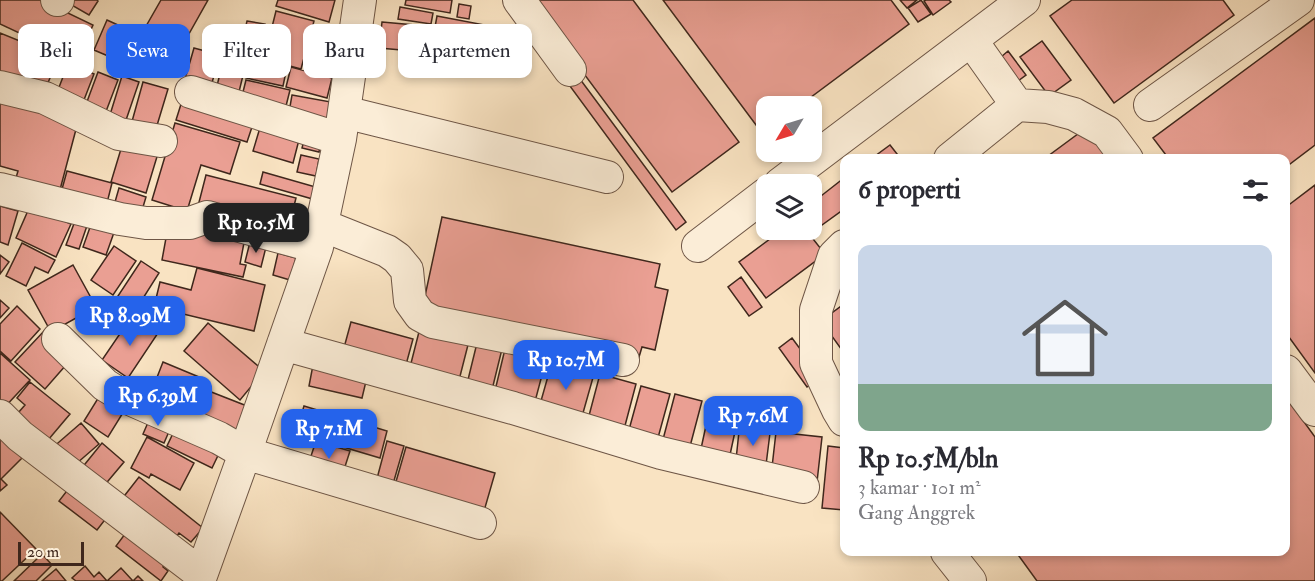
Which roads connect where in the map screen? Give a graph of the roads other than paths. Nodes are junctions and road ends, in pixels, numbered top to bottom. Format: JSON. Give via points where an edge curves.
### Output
{"nodes":[{"id":1,"x":360,"y":0,"type":"edge"},
{"id":2,"x":519,"y":0,"type":"edge"},
{"id":3,"x":1024,"y":0,"type":"edge"},
{"id":4,"x":1298,"y":0,"type":"edge"},
{"id":5,"x":971,"y":40,"type":"junction"},
{"id":6,"x":570,"y":70,"type":"dead end"},
{"id":7,"x":0,"y":87,"type":"edge"},
{"id":8,"x":191,"y":92,"type":"dead end"},
{"id":9,"x":1017,"y":105,"type":"junction"},
{"id":10,"x":1150,"y":105,"type":"dead end"},
{"id":11,"x":342,"y":125,"type":"junction"},
{"id":12,"x":161,"y":141,"type":"dead end"},
{"id":13,"x":956,"y":154,"type":"edge"},
{"id":14,"x":1123,"y":154,"type":"edge"},
{"id":15,"x":793,"y":174,"type":"edge"},
{"id":16,"x":607,"y":177,"type":"dead end"},
{"id":17,"x":0,"y":189,"type":"edge"},
{"id":18,"x":756,"y":202,"type":"edge"},
{"id":19,"x":320,"y":236,"type":"junction"},
{"id":20,"x":698,"y":246,"type":"dead end"},
{"id":21,"x":840,"y":250,"type":"edge"},
{"id":22,"x":58,"y":339,"type":"dead end"},
{"id":23,"x":282,"y":344,"type":"junction"},
{"id":24,"x":623,"y":360,"type":"dead end"},
{"id":25,"x":1290,"y":376,"type":"edge"},
{"id":26,"x":1315,"y":410,"type":"edge"},
{"id":27,"x":840,"y":413,"type":"edge"},
{"id":28,"x":0,"y":416,"type":"edge"},
{"id":29,"x":245,"y":453,"type":"junction"},
{"id":30,"x":803,"y":487,"type":"dead end"},
{"id":31,"x":480,"y":523,"type":"dead end"},
{"id":32,"x":950,"y":556,"type":"edge"},
{"id":33,"x":200,"y":578,"type":"edge"},
{"id":34,"x":970,"y":581,"type":"edge"}],
"edges":[{"from":1,"to":11,"type":"street"},
{"from":2,"to":6,"type":"street"},
{"from":3,"to":5,"type":"street"},
{"from":4,"to":10,"type":"street"},
{"from":5,"to":9,"type":"street"},
{"from":5,"to":15,"type":"street"},
{"from":7,"to":12,"type":"street","via":[[45,98],[119,134]]},
{"from":8,"to":11,"type":"street"},
{"from":9,"to":13,"type":"street"},
{"from":9,"to":14,"type":"street","via":[[1074,114],[1107,132]]},
{"from":11,"to":16,"type":"street"},
{"from":11,"to":19,"type":"street"},
{"from":17,"to":19,"type":"street","via":[[146,223],[190,223],[207,217]]},
{"from":18,"to":20,"type":"street"},
{"from":19,"to":23,"type":"street"},
{"from":19,"to":24,"type":"street","via":[[387,251],[397,258],[406,270],[410,301],[420,315],[433,322]]},
{"from":21,"to":27,"type":"street","via":[[834,256],[816,310],[816,363]]},
{"from":22,"to":29,"type":"street","via":[[105,385]]},
{"from":23,"to":29,"type":"street"},
{"from":23,"to":30,"type":"street","via":[[661,453]]},
{"from":25,"to":26,"type":"street"},
{"from":28,"to":33,"type":"street"},
{"from":29,"to":31,"type":"street"},
{"from":29,"to":33,"type":"street"},
{"from":32,"to":34,"type":"street"}]}
